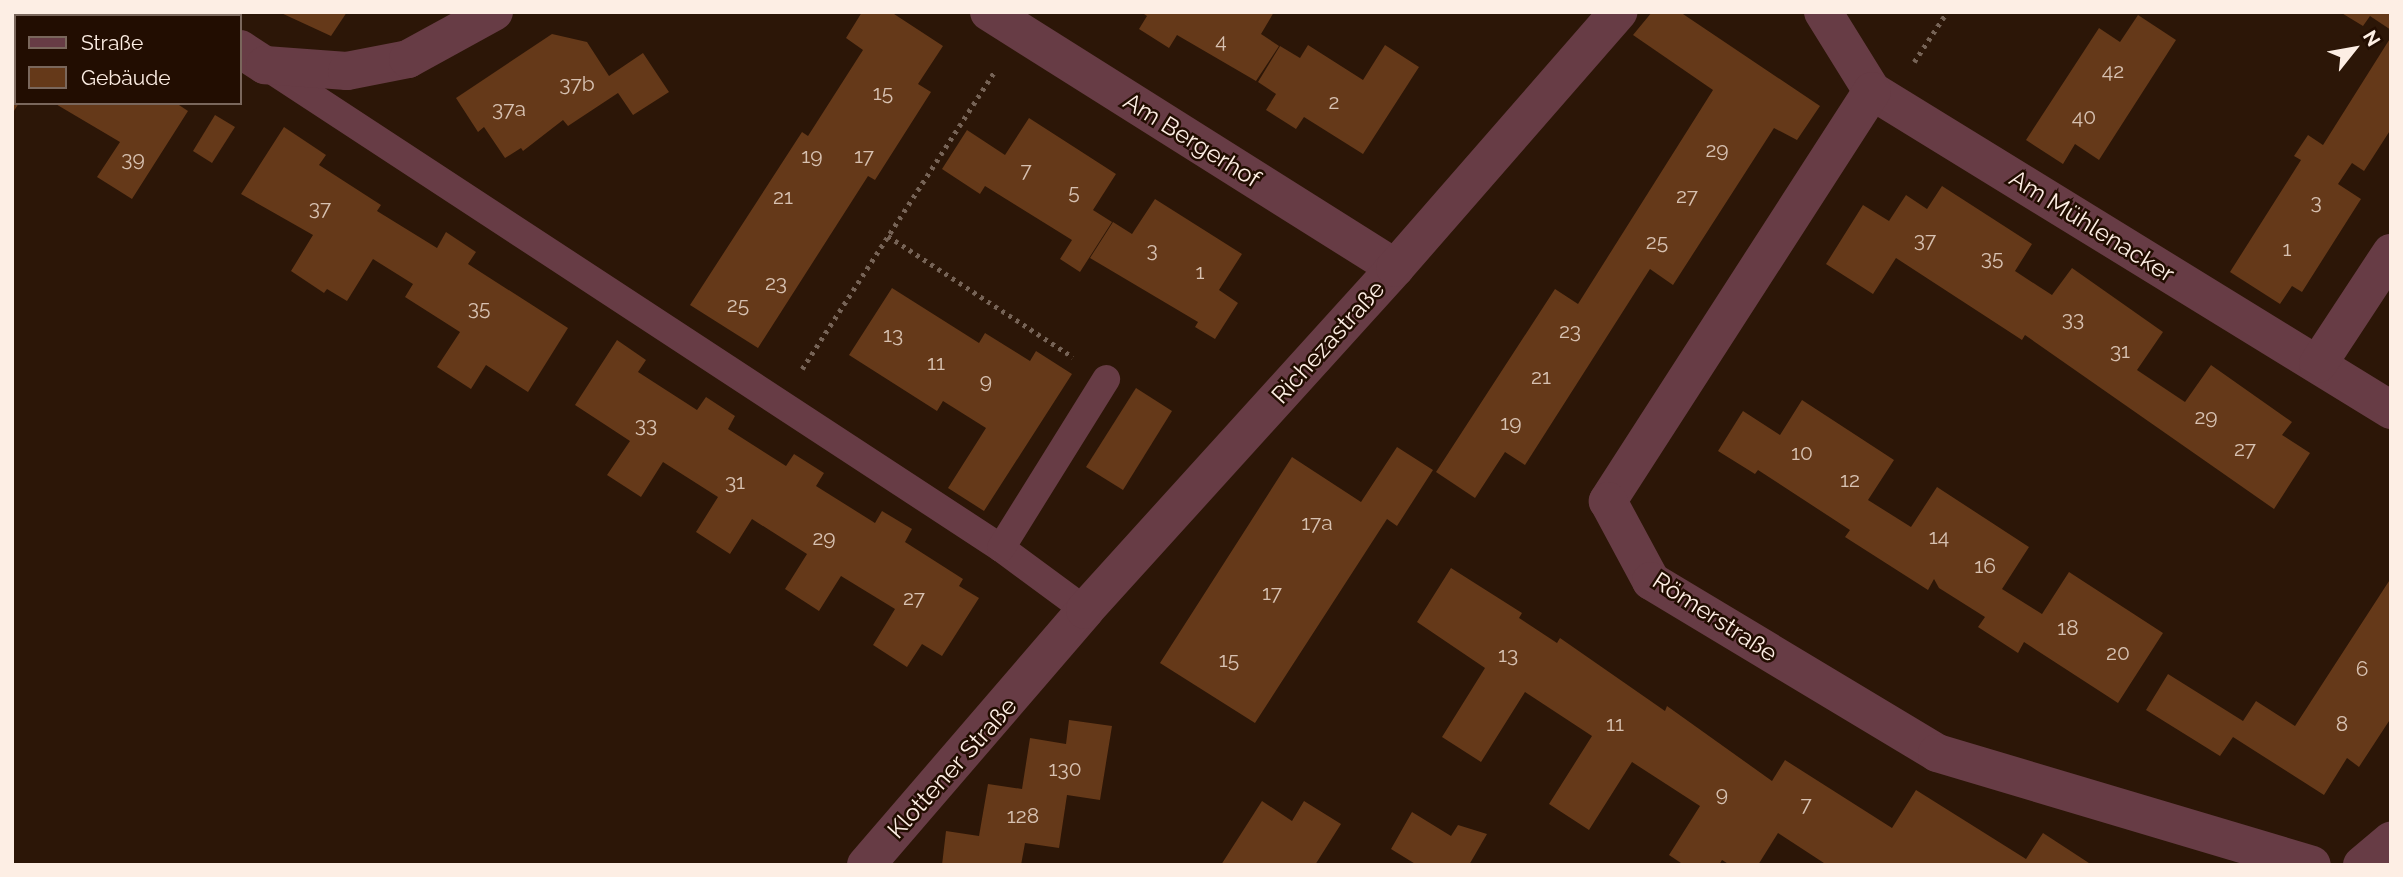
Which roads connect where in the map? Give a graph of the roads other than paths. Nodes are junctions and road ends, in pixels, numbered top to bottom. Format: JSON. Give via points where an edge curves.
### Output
{"nodes":[{"id":1,"x":494,"y":12,"type":"edge"},
{"id":2,"x":989,"y":12,"type":"edge"},
{"id":3,"x":1618,"y":12,"type":"edge"},
{"id":4,"x":1823,"y":12,"type":"edge"},
{"id":5,"x":252,"y":57,"type":"edge"},
{"id":6,"x":1880,"y":96,"type":"junction"},
{"id":7,"x":2391,"y":253,"type":"edge"},
{"id":8,"x":1395,"y":268,"type":"junction"},
{"id":9,"x":2318,"y":364,"type":"junction"},
{"id":10,"x":1106,"y":379,"type":"road end"},
{"id":11,"x":2391,"y":410,"type":"edge"},
{"id":12,"x":1001,"y":548,"type":"junction"},
{"id":13,"x":1085,"y":610,"type":"junction"},
{"id":14,"x":1038,"y":670,"type":"joint"},
{"id":15,"x":2391,"y":841,"type":"edge"},
{"id":16,"x":866,"y":865,"type":"edge"},
{"id":17,"x":2312,"y":865,"type":"edge"},
{"id":18,"x":2362,"y":865,"type":"edge"}],
"edges":[{"from":1,"to":5,"type":"street","via":[[408,59],[347,71]]},
{"from":2,"to":8,"type":"street","name":"Am Bergerhof"},
{"from":3,"to":8,"type":"street","name":"Richezastraße"},
{"from":4,"to":6,"type":"street","name":"Am Mühlenacker"},
{"from":5,"to":12,"type":"lane"},
{"from":6,"to":9,"type":"street","name":"Am Mühlenacker"},
{"from":6,"to":17,"type":"street","name":"Römerstraße","via":[[1608,502],[1651,581],[1937,753]]},
{"from":7,"to":9,"type":"street"},
{"from":8,"to":13,"type":"street","name":"Richezastraße"},
{"from":9,"to":11,"type":"street","name":"Am Mühlenacker"},
{"from":10,"to":12,"type":"lane"},
{"from":12,"to":13,"type":"lane"},
{"from":13,"to":14,"type":"street","name":"Richezastraße"},
{"from":14,"to":16,"type":"street","name":"Klottener Straße"},
{"from":15,"to":18,"type":"street"}]}
